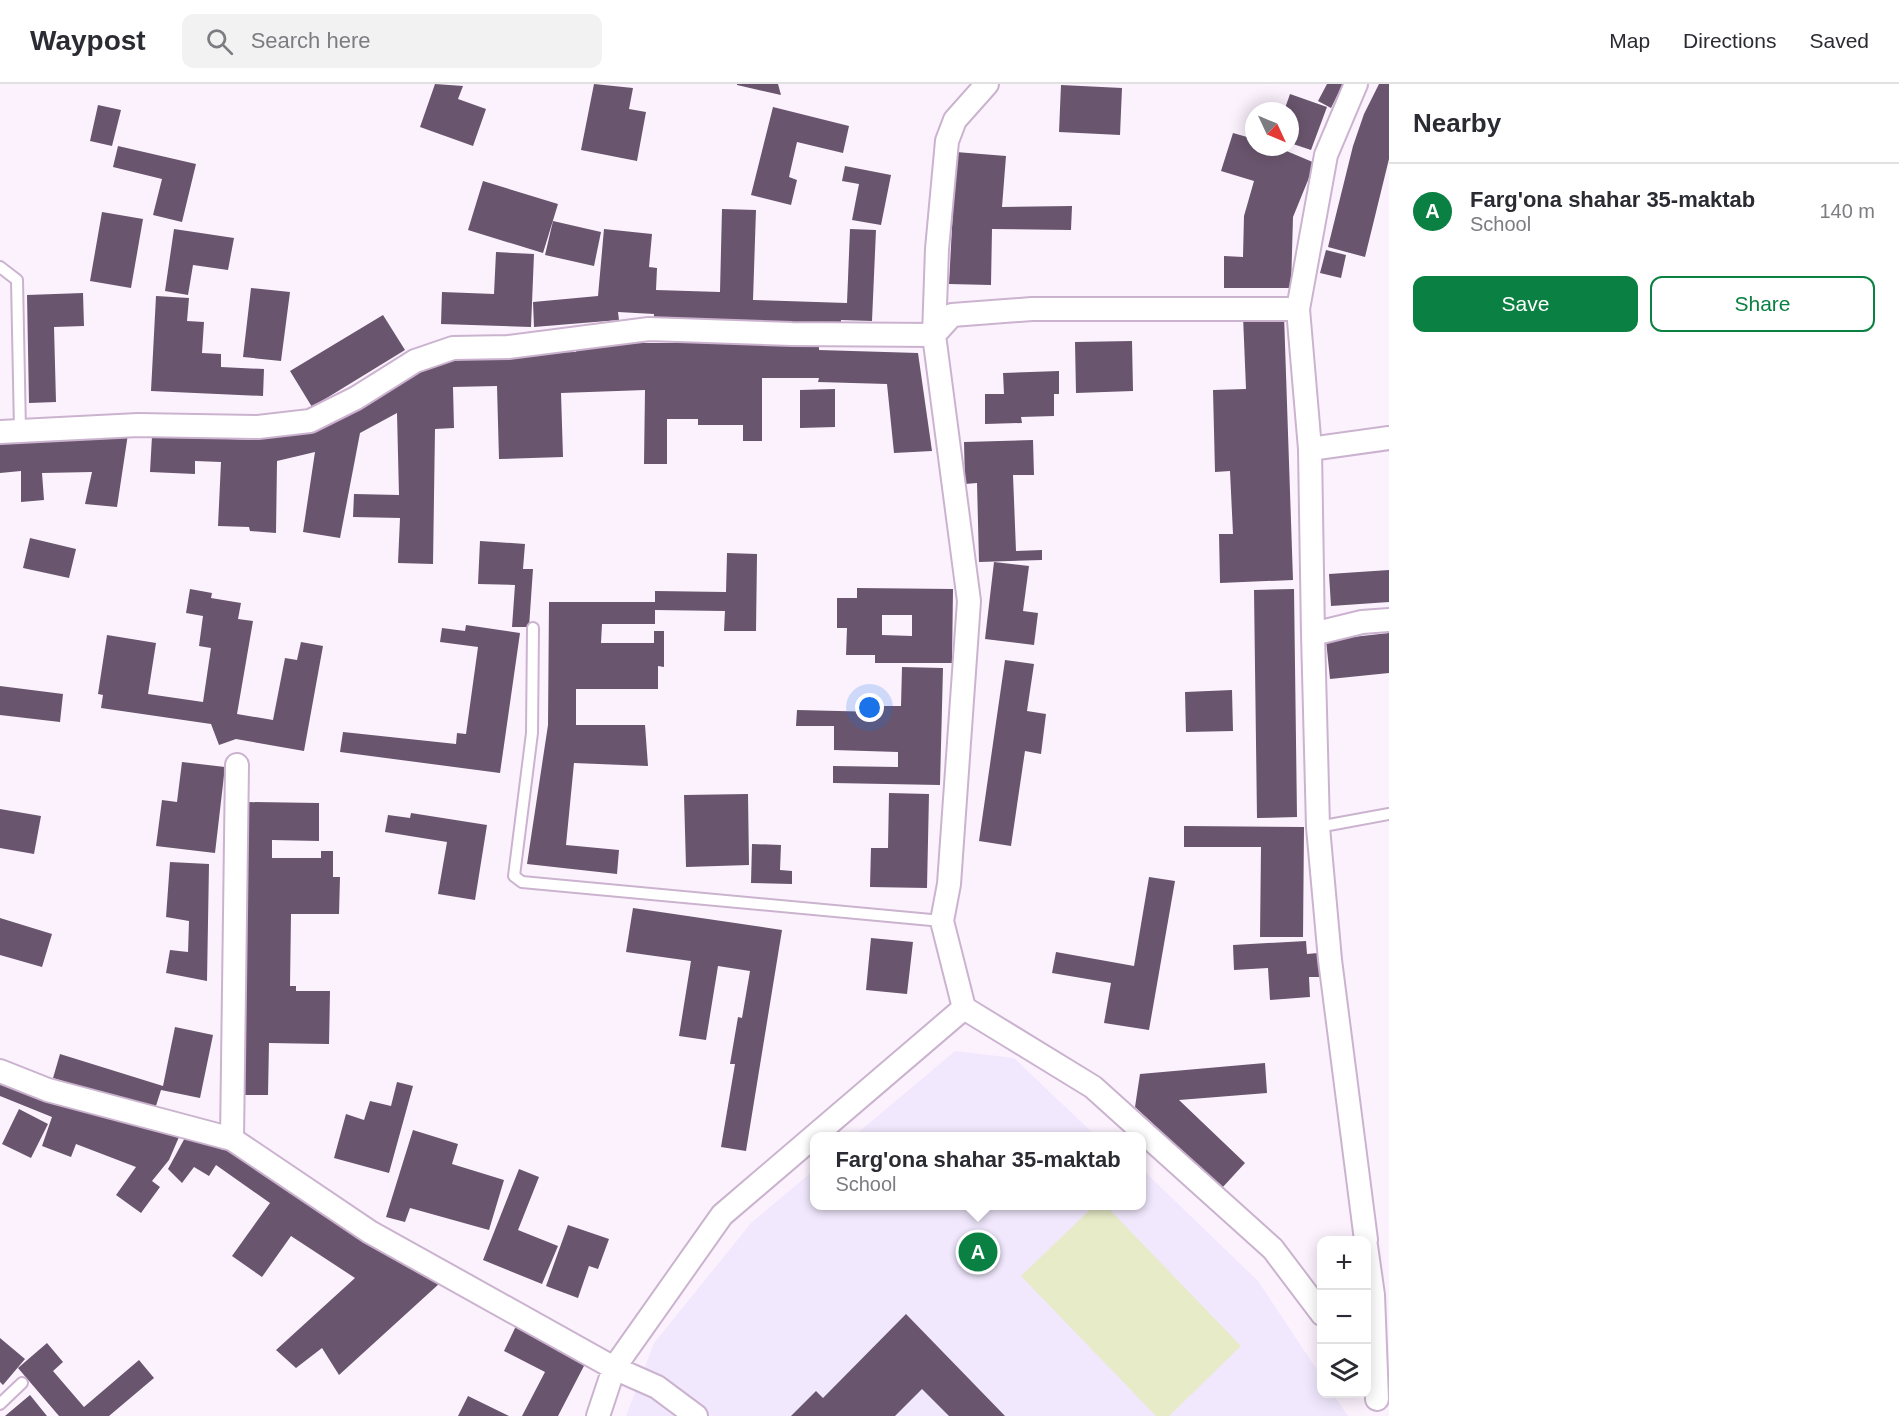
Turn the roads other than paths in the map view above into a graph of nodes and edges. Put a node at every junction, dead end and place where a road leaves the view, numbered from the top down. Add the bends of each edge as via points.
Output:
1 (987, 84) edge
2 (1356, 84) edge
3 (0, 267) edge
4 (1298, 309) junction
5 (934, 335) junction
6 (10, 432) edge
7 (1389, 438) edge
8 (1310, 449) junction
9 (1389, 620) edge
10 (532, 628) dead end
11 (1313, 634) junction
12 (237, 765) dead end
13 (1389, 814) edge
14 (1318, 827) junction
15 (942, 921) junction
16 (964, 1008) junction
17 (0, 1071) edge
18 (819, 1132) edge
19 (1143, 1132) edge
20 (1146, 1135) edge
21 (231, 1139) junction
22 (810, 1140) edge
23 (1365, 1236) edge
24 (1371, 1281) edge
25 (1317, 1307) edge
26 (614, 1368) junction
27 (22, 1383) dead end
28 (1379, 1391) edge
29 (0, 1404) edge
30 (598, 1416) edge
31 (696, 1416) edge

1 - 5 street via 955,120 947,141
2 - 4 street via 1326,155
3 - 6 lane via 17,280
4 - 5 street via 1032,309 952,315
4 - 8 street
5 - 6 street via 649,329 508,347 453,348 415,361 310,421 258,427 138,425
5 - 15 street via 969,601 949,884
7 - 8 street
8 - 11 street
9 - 11 street
10 - 15 lane via 532,733 514,876 522,882
11 - 14 street
12 - 21 street
13 - 14 lane
14 - 23 street via 1330,960
15 - 16 street
16 - 18 street
16 - 19 street via 1093,1087
17 - 21 street via 48,1090
20 - 25 street via 1273,1249
21 - 26 street via 370,1232
22 - 26 street via 722,1215
24 - 28 street
26 - 30 street
26 - 31 street via 657,1387
27 - 29 lane

